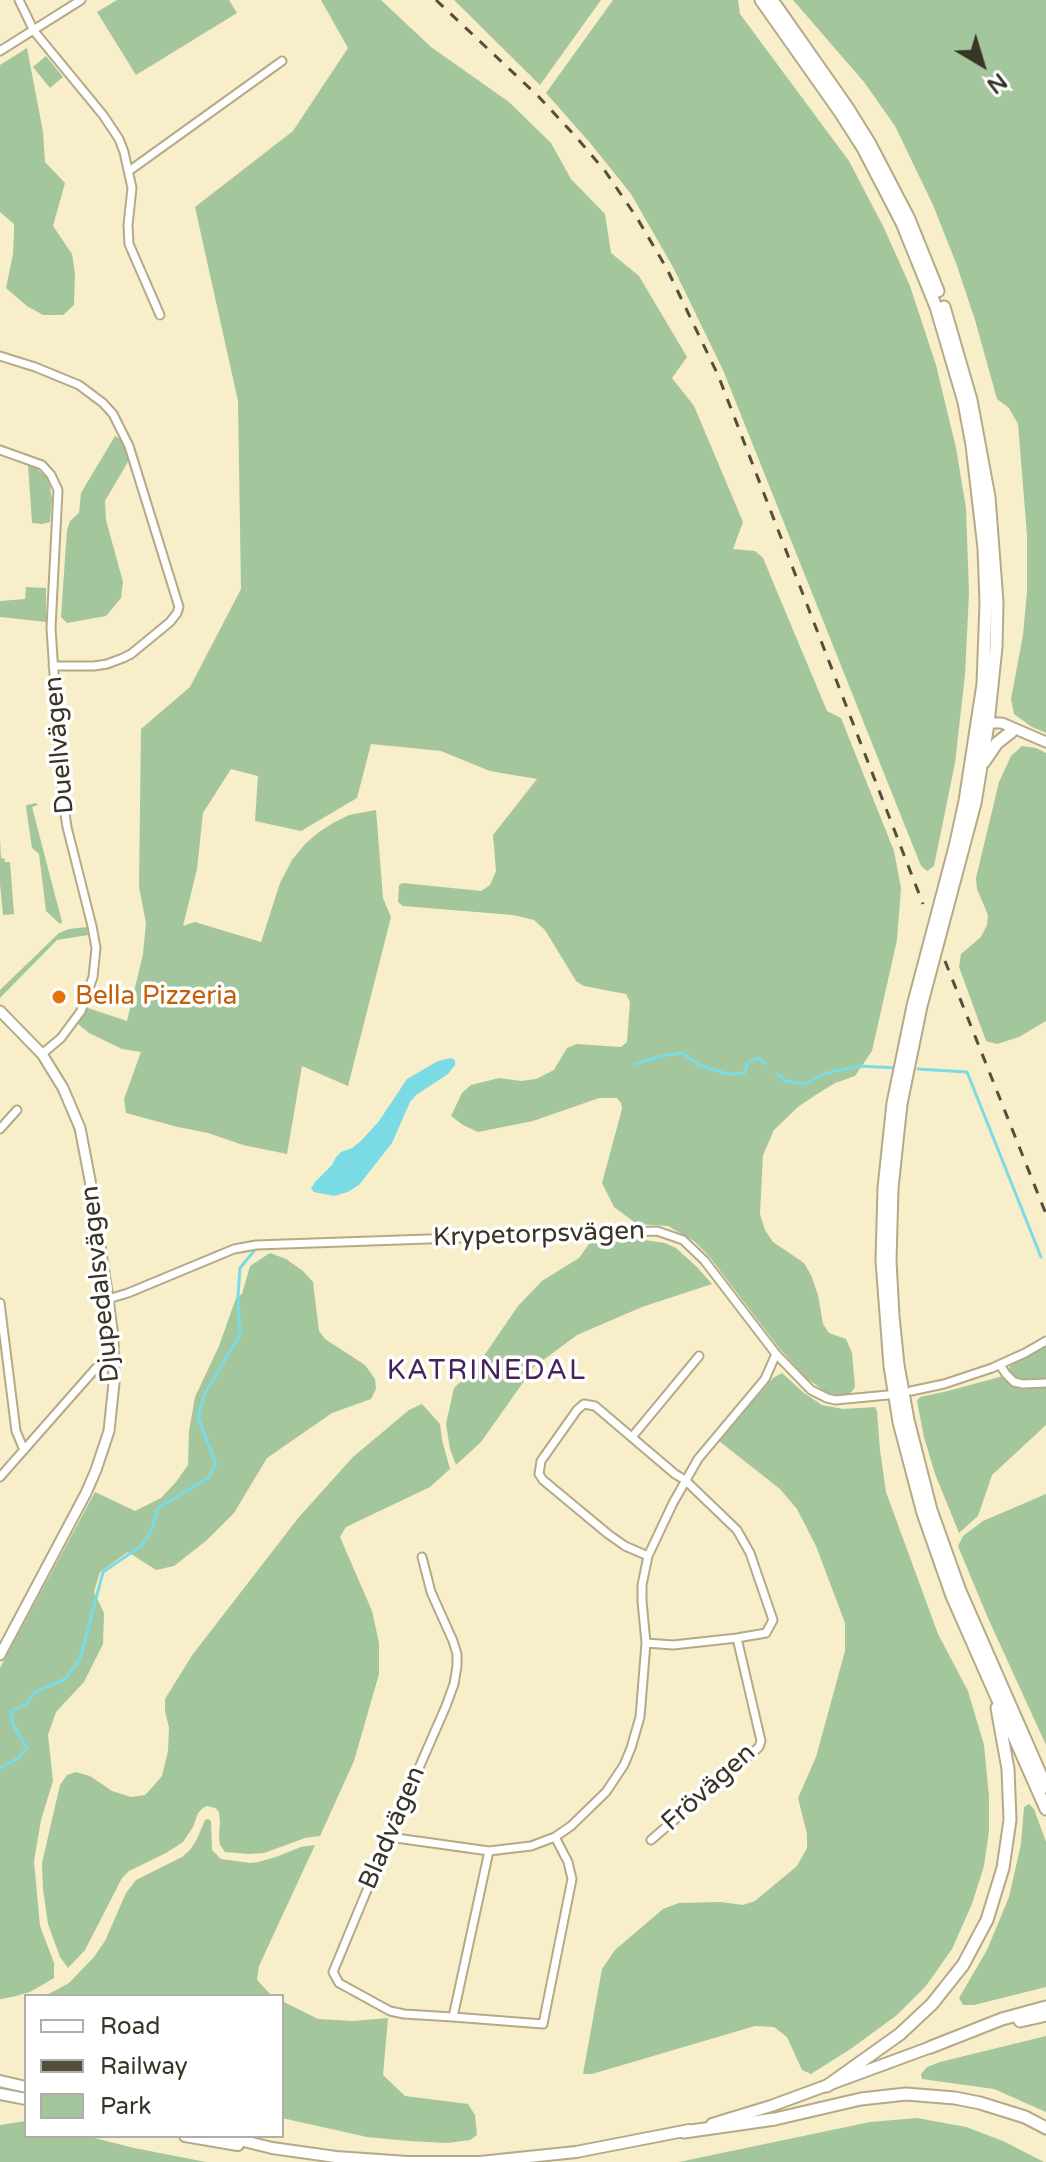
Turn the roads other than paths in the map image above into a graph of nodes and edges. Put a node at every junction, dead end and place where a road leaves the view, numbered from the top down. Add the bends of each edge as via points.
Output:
1 (19, 0) edge
2 (81, 0) edge
3 (761, 0) edge
4 (772, 0) edge
5 (34, 31) junction
6 (0, 51) edge
7 (282, 61) dead end
8 (129, 171) junction
9 (160, 315) dead end
10 (0, 356) edge
11 (0, 450) edge
12 (53, 666) junction
13 (983, 723) junction
14 (1014, 731) junction
15 (1046, 742) edge
16 (981, 766) junction
17 (0, 1011) edge
18 (42, 1054) junction
19 (17, 1110) dead end
20 (0, 1129) edge
21 (108, 1299) junction
22 (0, 1303) edge
23 (1046, 1341) edge
24 (776, 1354) junction
25 (699, 1356) dead end
26 (1000, 1365) junction
27 (96, 1368) dead end
28 (1046, 1383) edge
29 (911, 1391) dead end
30 (888, 1395) dead end
31 (632, 1437) junction
32 (24, 1450) junction
33 (0, 1477) edge
34 (685, 1480) junction
35 (648, 1556) junction
36 (422, 1557) dead end
37 (737, 1638) junction
38 (646, 1643) junction
39 (0, 1655) edge
40 (992, 1684) junction
41 (1046, 1787) edge
42 (1046, 1809) edge
43 (389, 1837) junction
44 (555, 1837) junction
45 (651, 1840) dead end
46 (489, 1851) junction
47 (1046, 2007) edge
48 (1046, 2015) edge
49 (453, 2017) junction
50 (931, 2047) junction
51 (0, 2081) edge
52 (827, 2086) junction
53 (24, 2087) edge
54 (0, 2094) edge
55 (24, 2099) edge
56 (1046, 2128) edge
57 (684, 2132) junction
58 (196, 2138) edge
59 (232, 2138) edge
60 (272, 2148) junction

1 - 5 street
2 - 5 street
3 - 13 highway via 840,112 884,186 920,264 951,355 972,445 984,548
4 - 13 highway via 847,107 890,181 927,261 959,353 980,443 994,547 996,647
5 - 6 street
5 - 8 street via 112,127
7 - 8 street
8 - 9 street via 129,244
10 - 12 street via 79,385 113,414 129,446 179,607 170,622 131,654 94,666
11 - 12 street, Duellvägen via 42,465 58,490
12 - 18 street, Duellvägen via 63,804 96,948 81,1011
13 - 14 street via 1002,723
13 - 16 highway
13 - 40 highway via 899,1068 887,1143 882,1261 899,1422 952,1596
14 - 15 street
14 - 16 highway via 997,743
16 - 41 highway via 901,1104 892,1188 893,1316 908,1420 934,1522
17 - 18 street, Djupedalsvägen
18 - 21 street, Djupedalsvägen via 80,1128
19 - 20 street
21 - 24 street, Krypetorpsvägen via 256,1245 657,1231 683,1240 704,1260
21 - 39 street, Djupedalsvägen via 114,1383 103,1452
22 - 32 street via 16,1431
23 - 26 street
24 - 30 street, Krypetorpsvägen via 827,1398
24 - 34 street via 765,1379
25 - 31 street
26 - 28 street via 1014,1382
26 - 29 street
27 - 32 street
31 - 34 street
31 - 35 street via 595,1406 584,1404 539,1470 543,1480 608,1534
32 - 33 street
34 - 35 street
34 - 37 street via 744,1540 773,1620 766,1633
35 - 38 street via 642,1585
36 - 43 street, Bladvägen via 457,1666 446,1706
37 - 38 street
37 - 45 street, Frövägen via 759,1747
38 - 44 street via 640,1717 624,1765 597,1803
40 - 42 highway
40 - 52 highway via 1008,1769 1010,1820 987,1920 963,1965 932,2004 891,2042
43 - 46 street
43 - 49 street, Bladvägen via 334,1976 390,2011
44 - 46 street
44 - 49 street via 572,1879 543,2024
46 - 49 street
47 - 50 highway
48 - 50 highway
50 - 52 main road
51 - 53 main road
52 - 57 main road
54 - 55 main road
56 - 57 highway via 980,2103 906,2094
57 - 60 main road via 576,2152 480,2162 375,2160
58 - 60 main road
59 - 60 main road

